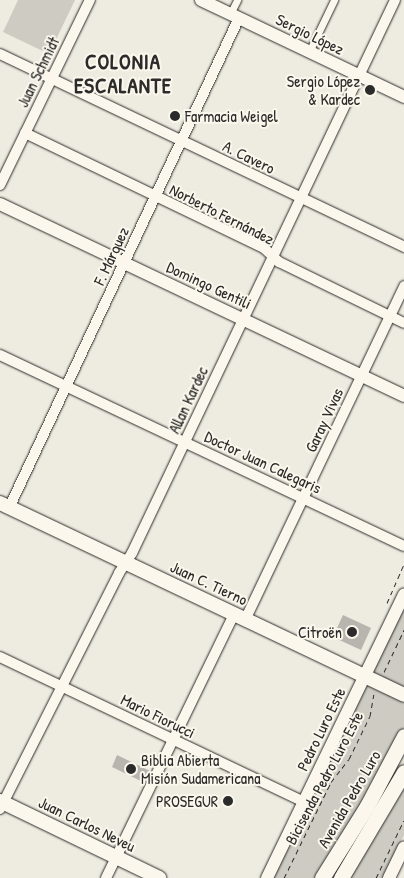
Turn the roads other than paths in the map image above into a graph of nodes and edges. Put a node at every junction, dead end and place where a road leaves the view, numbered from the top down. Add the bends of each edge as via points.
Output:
1 (90, 0) edge
2 (201, 0) edge
3 (237, 0) edge
4 (334, 0) edge
5 (395, 0) edge
6 (235, 16) junction
7 (309, 52) junction
8 (0, 54) edge
9 (359, 76) junction
10 (51, 79) junction
11 (404, 97) edge
12 (25, 133) junction
13 (181, 141) junction
14 (0, 185) edge
15 (156, 196) junction
16 (301, 198) junction
17 (0, 204) edge
18 (404, 247) edge
19 (273, 256) junction
20 (124, 263) junction
21 (404, 286) edge
22 (390, 315) junction
23 (243, 319) junction
24 (404, 323) edge
25 (0, 354) edge
26 (361, 376) junction
27 (66, 386) junction
28 (404, 396) edge
29 (184, 442) junction
30 (303, 498) junction
31 (5, 505) edge
32 (404, 546) edge
33 (125, 563) junction
34 (404, 594) edge
35 (239, 617) junction
36 (0, 657) edge
37 (364, 676) junction
38 (62, 686) junction
39 (404, 695) edge
40 (404, 736) edge
41 (173, 739) junction
42 (404, 772) edge
43 (304, 802) junction
44 (1, 805) edge
45 (403, 854) edge
46 (116, 857) junction
47 (106, 878) edge
48 (159, 878) edge
49 (267, 878) edge
50 (322, 878) edge
51 (341, 878) edge
52 (389, 878) edge

1 - 10 street, Juan Schmidt
2 - 6 street, Sergio López
3 - 6 street
4 - 7 street
5 - 9 street, Allan Kardec
6 - 7 street, Sergio López
6 - 13 street, F. Márquez
7 - 9 street, Sergio López
8 - 10 street, A. Cavero
9 - 11 street, Sergio López
9 - 16 street, Allan Kardec
10 - 12 street, Juan Schmidt
10 - 13 street, A. Cavero
12 - 14 street, Juan Schmidt
12 - 15 street, Norberto Fernández
13 - 15 street, F. Márquez
13 - 16 street, A. Cavero
15 - 19 street, Norberto Fernández via 264,248
15 - 20 street, F. Márquez
16 - 18 street, A. Cavero
16 - 19 street, Allan Kardec
17 - 20 street, Domingo Gentili
19 - 22 street, Norberto Fernández via 282,264
19 - 23 street, Allan Kardec
20 - 23 street, Domingo Gentili
20 - 27 street, F. Márquez
21 - 22 street, Garay Vivas
22 - 24 street, Norberto Fernández
22 - 26 street, Garay Vivas
23 - 26 street, Domingo Gentili
23 - 29 street, Allan Kardec
25 - 27 street, Doctor Juan Calegaris
26 - 28 street, Domingo Gentili
26 - 30 street, Garay Vivas
27 - 29 street, Doctor Juan Calegaris
27 - 31 street, F. Márquez
29 - 30 street, Doctor Juan Calegaris
29 - 33 street, Allan Kardec
30 - 32 street, Doctor Juan Calegaris
30 - 35 street, Garay Vivas
31 - 33 main road, Juan C. Tierno
33 - 35 main road, Juan C. Tierno
33 - 38 street, Allan Kardec
34 - 37 street, Pedro Luro Este
35 - 37 main road, Juan C. Tierno
35 - 41 street, Garay Vivas
36 - 38 street, Mario Fiorucci
37 - 39 main road, Juan C. Tierno
37 - 43 street, Pedro Luro Este
38 - 41 street, Mario Fiorucci
38 - 44 street, Allan Kardec
40 - 50 main road, Avenida Pedro Luro via 367,806
41 - 43 street, Mario Fiorucci
41 - 46 street, Garay Vivas
42 - 51 main road, Avenida Pedro Luro
43 - 49 street, Pedro Luro Este
44 - 46 main road, Juan Carlos Neveu
45 - 52 street
46 - 47 street, Garay Vivas
46 - 48 main road, Juan Carlos Neveu

